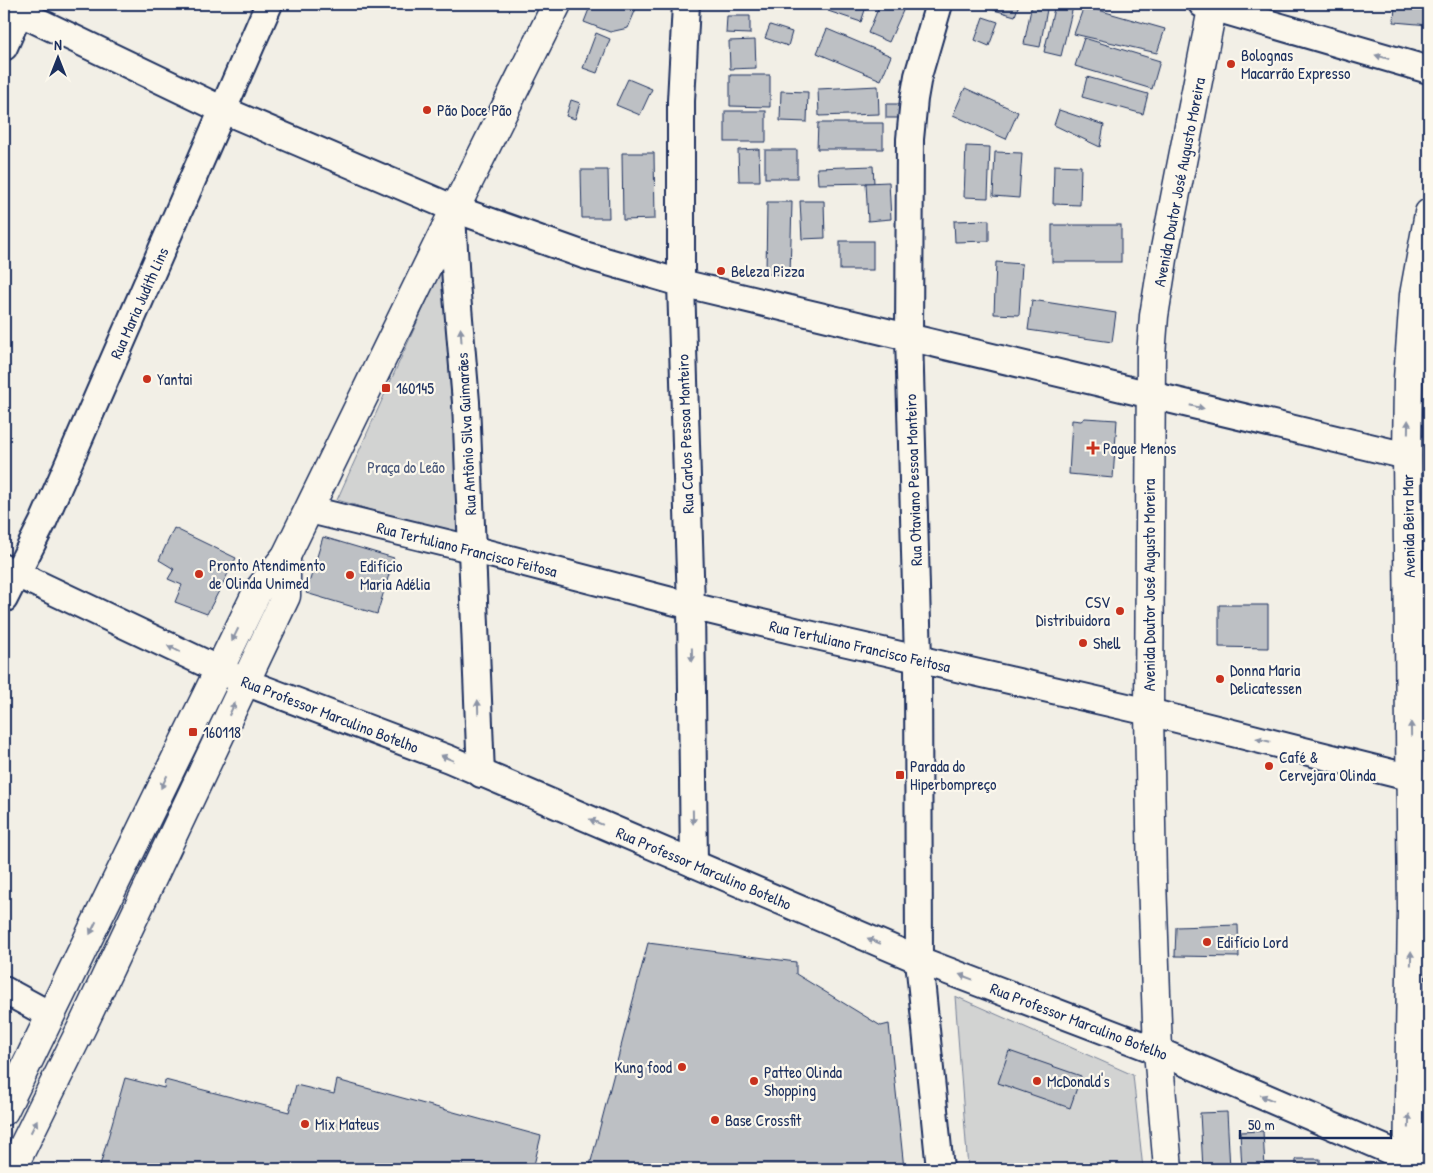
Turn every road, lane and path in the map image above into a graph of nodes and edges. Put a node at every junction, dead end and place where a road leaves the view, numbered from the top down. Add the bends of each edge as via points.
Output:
1 (269, 4) edge
2 (557, 4) edge
3 (686, 4) edge
4 (939, 4) edge
5 (1209, 5) edge
6 (15, 7) edge
7 (4, 47) edge
8 (1429, 70) edge
9 (221, 110) junction
10 (453, 212) junction
11 (1429, 213) edge
12 (681, 283) junction
13 (909, 336) junction
14 (1150, 396) junction
15 (1407, 456) junction
16 (310, 510) junction
17 (471, 548) junction
18 (286, 556) junction
19 (10, 571) edge
20 (4, 599) edge
21 (691, 606) junction
22 (918, 659) junction
23 (218, 670) junction
24 (245, 682) junction
25 (1149, 712) junction
26 (481, 774) junction
27 (1412, 778) junction
28 (694, 864) junction
29 (919, 960) junction
30 (4, 990) edge
31 (50, 1015) junction
32 (1158, 1051) junction
33 (4, 1111) edge
34 (1409, 1164) edge
35 (12, 1169) edge
36 (940, 1169) edge
37 (1168, 1169) edge

1 - 9 street, Rua Maria Judith Lins
2 - 10 main road
3 - 12 street, Rua Carlos Pessoa Monteiro via 681,101
4 - 13 street, Rua Otaviano Pessoa Monteiro via 918,76 910,139
8 -> 5 street
5 - 14 main road, Avenida Doutor José Augusto Moreira via 1154,316
6 - 7 street
6 - 9 street
9 - 10 street
9 - 19 street, Rua Maria Judith Lins via 43,522
10 - 12 street
10 - 16 main road
17 -> 10 street, Rua Antônio Silva Guimarães via 466,402
15 -> 11 main road, Avenida Beira Mar via 1410,335
12 - 13 street
12 - 21 street, Rua Carlos Pessoa Monteiro
13 - 14 street
13 - 22 street, Rua Otaviano Pessoa Monteiro
14 -> 15 street
14 - 25 main road, Avenida Doutor José Augusto Moreira
27 -> 15 main road, Avenida Beira Mar
16 - 17 street, Rua Tertuliano Francisco Feitosa
16 - 18 main road
17 - 21 street, Rua Tertuliano Francisco Feitosa
26 -> 17 street, Rua Antônio Silva Guimarães
18 -> 23 main road via 257,592
18 - 24 main road via 286,596
19 - 20 street, Rua Maria Judith Lins
23 -> 19 street, Rua Professor Marculino Botelho
21 - 22 street, Rua Tertuliano Francisco Feitosa
21 -> 28 street, Rua Carlos Pessoa Monteiro
22 - 25 street, Rua Tertuliano Francisco Feitosa
22 - 29 street, Rua Otaviano Pessoa Monteiro
23 - 24 street, Rua Professor Marculino Botelho
23 -> 31 main road
26 -> 24 street, Rua Professor Marculino Botelho
35 -> 24 main road
27 -> 25 street, Rua Tertuliano Francisco Feitosa
25 - 32 main road, Avenida Doutor José Augusto Moreira
28 -> 26 street, Rua Professor Marculino Botelho
34 -> 27 main road, Avenida Beira Mar
29 -> 28 street, Rua Professor Marculino Botelho
32 -> 29 street, Rua Professor Marculino Botelho
29 - 36 street, Rua Otaviano Pessoa Monteiro
30 - 31 street
31 - 33 main road
34 -> 32 street, Rua Professor Marculino Botelho
32 - 37 main road, Avenida Doutor José Augusto Moreira

